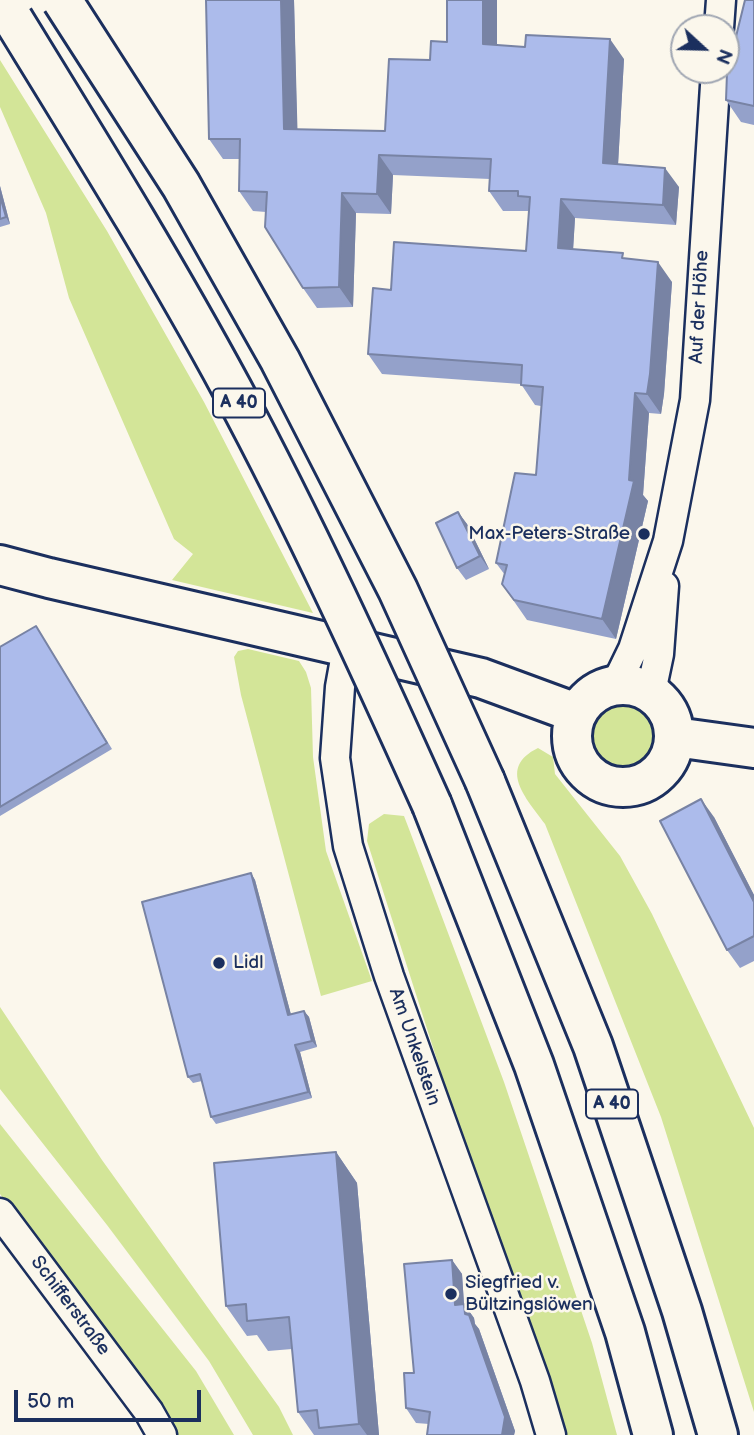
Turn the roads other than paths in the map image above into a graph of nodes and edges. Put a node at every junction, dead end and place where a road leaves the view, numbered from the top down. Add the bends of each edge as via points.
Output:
1 (62, 0) edge
2 (7, 10) edge
3 (715, 84) edge
4 (0, 565) edge
5 (346, 648) junction
6 (633, 688) junction
7 (576, 713) junction
8 (675, 737) junction
9 (754, 748) edge
10 (0, 1213) edge
11 (162, 1435) edge
12 (551, 1435) edge
13 (653, 1435) edge
14 (718, 1435) edge

1 - 14 main road, A 40, bridge via 181,185 280,360 398,590 485,780 593,1046 682,1311
2 - 13 main road, A 40, bridge via 232,389 345,611 432,805 534,1065 625,1332
3 - 6 street, Auf der Höhe via 695,400 668,541 633,649
4 - 5 main road
5 - 7 main road via 481,678
5 - 12 street, Am Unkelstein via 335,758 348,846
6 - 7 main road via 593,694
6 - 8 main road via 664,704
7 - 8 main road via 573,747 591,776 607,785 631,786 656,776 666,764
8 - 9 main road
10 - 11 street, Schifferstraße

